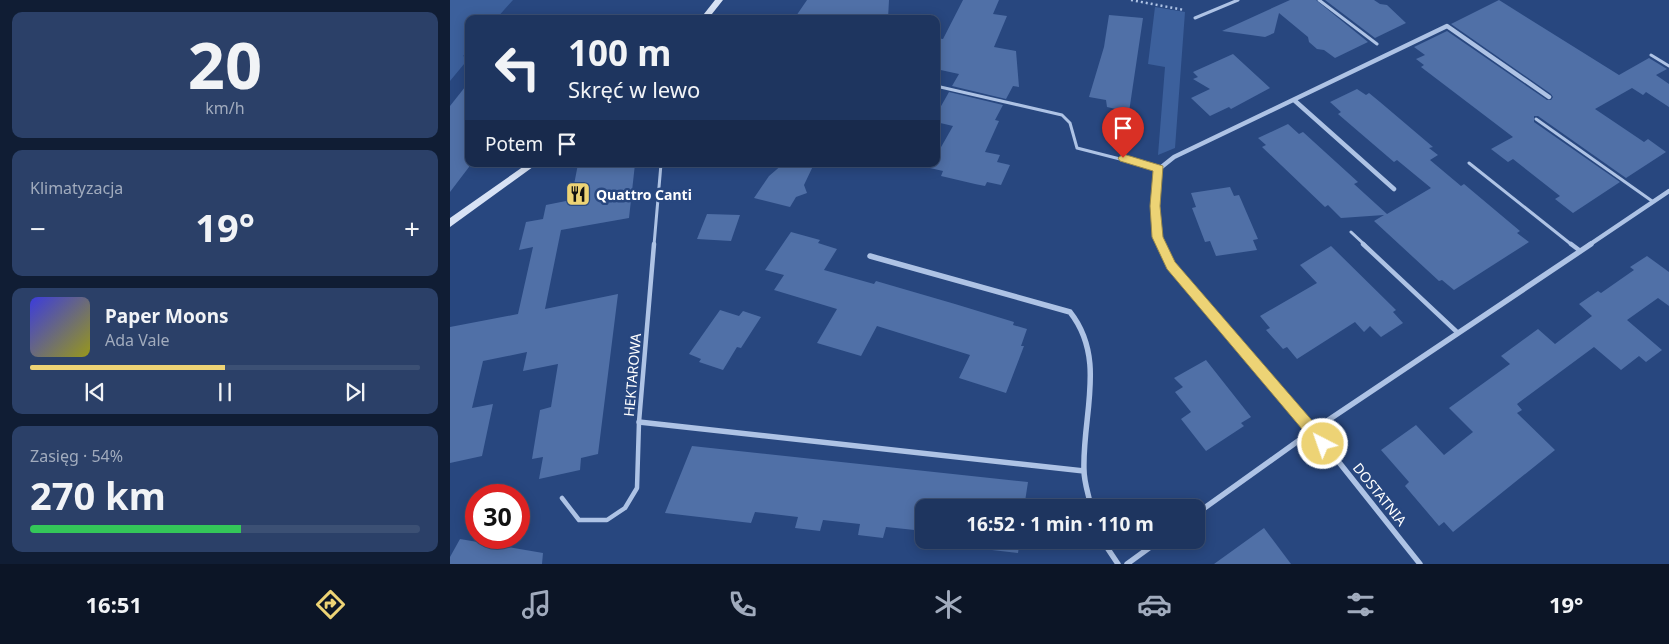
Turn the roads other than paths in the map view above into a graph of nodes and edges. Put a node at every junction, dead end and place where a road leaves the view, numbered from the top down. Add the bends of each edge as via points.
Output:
1 (719, 0) edge
2 (1238, 0) edge
3 (1319, 0) edge
4 (707, 15) edge
5 (1195, 18) dead end
6 (1377, 44) dead end
7 (1651, 56) dead end
8 (1669, 66) edge
9 (940, 87) edge
10 (1549, 97) dead end
11 (1294, 100) junction
12 (1536, 119) dead end
13 (1469, 163) dead end
14 (529, 167) edge
15 (661, 167) edge
16 (1159, 169) junction
17 (1394, 189) dead end
18 (1669, 191) edge
19 (1652, 202) junction
20 (450, 223) edge
21 (1351, 232) dead end
22 (1579, 250) junction
23 (870, 256) dead end
24 (1458, 333) junction
25 (639, 422) junction
26 (1312, 431) junction
27 (1084, 471) junction
28 (562, 498) dead end
29 (1089, 499) edge
30 (1205, 508) edge
31 (1108, 549) edge
32 (1148, 549) edge
33 (1118, 564) edge
34 (1127, 564) edge
35 (1420, 564) edge

1 - 4 street
2 - 5 lane
3 - 6 lane
7 - 8 lane
9 - 16 lane via 1062,114 1070,123 1077,148
10 - 11 street via 1447,26
11 - 16 street via 1174,157
11 - 17 street
12 - 19 lane
13 - 22 lane
14 - 20 street
15 - 25 lane, HEKTAROWA
16 - 26 street, DOSTATNIA via 1155,206 1158,237 1171,266
18 - 19 street
19 - 22 street
21 - 24 lane
22 - 24 street
23 - 27 street via 1070,312 1080,320 1091,367
24 - 26 street
25 - 27 street
25 - 28 lane, HEKTAROWA via 636,488 625,508 607,520 579,520
26 - 30 street
26 - 35 street, DOSTATNIA
27 - 29 street
31 - 33 street
32 - 34 street

